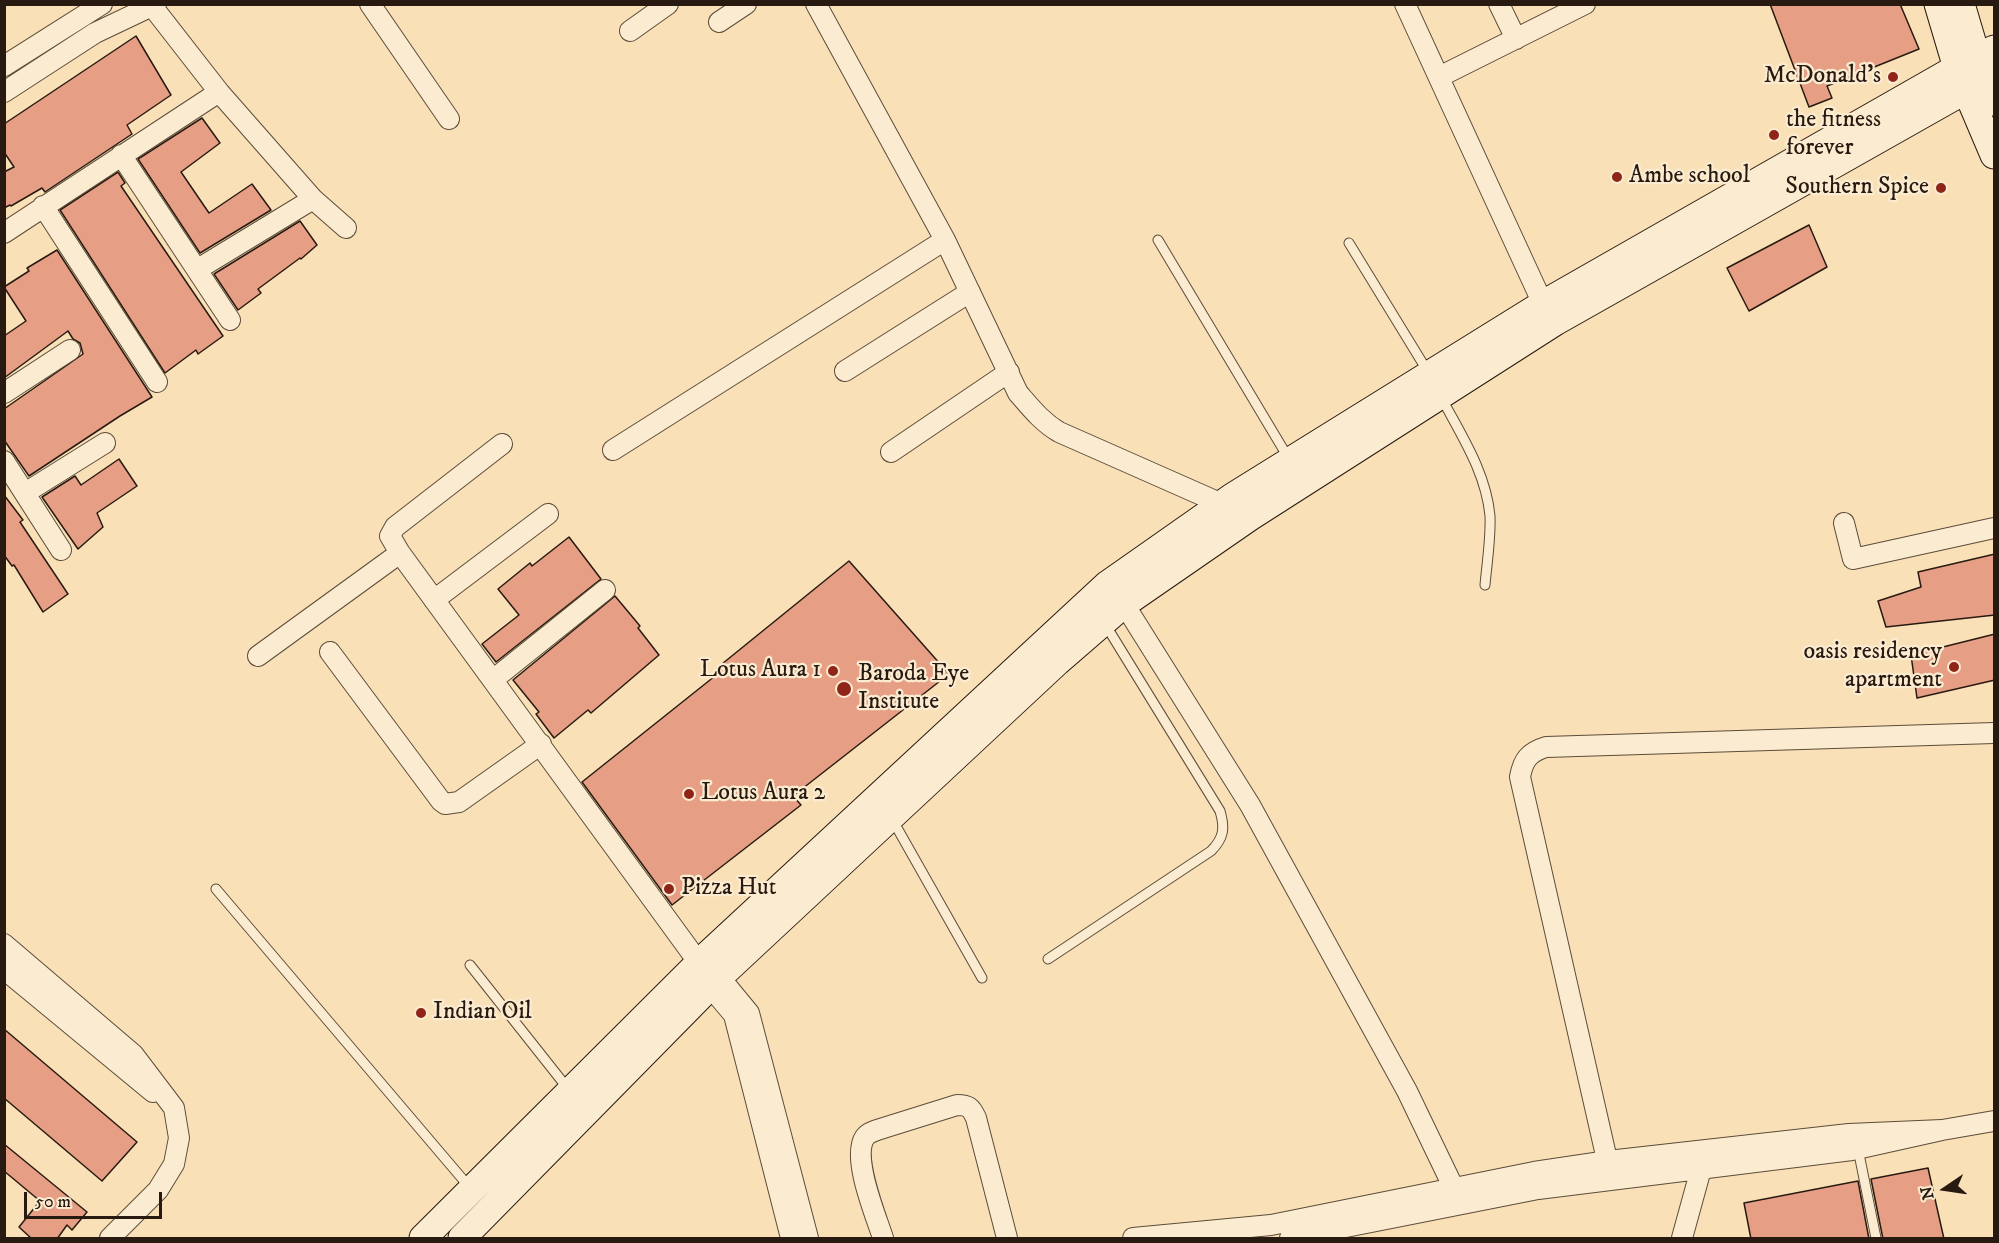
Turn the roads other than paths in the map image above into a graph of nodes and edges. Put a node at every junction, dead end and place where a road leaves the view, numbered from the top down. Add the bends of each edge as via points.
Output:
1 (102, 4) edge
2 (370, 4) edge
3 (668, 4) edge
4 (746, 4) edge
5 (816, 4) edge
6 (1405, 4) edge
7 (1499, 4) edge
8 (1585, 4) edge
9 (1938, 4) edge
10 (1962, 4) edge
11 (154, 5) edge
12 (719, 22) dead end
13 (630, 31) dead end
14 (1516, 39) junction
15 (4, 66) edge
16 (1981, 74) edge
17 (1439, 77) junction
18 (4, 92) edge
19 (219, 92) junction
20 (449, 119) dead end
21 (121, 154) junction
22 (1995, 155) edge
23 (313, 199) junction
24 (43, 206) junction
25 (346, 228) dead end
26 (4, 233) edge
27 (945, 240) junction
28 (1158, 240) dead end
29 (1349, 243) dead end
30 (198, 269) junction
31 (970, 292) junction
32 (1549, 313) junction
33 (230, 320) dead end
34 (70, 350) dead end
35 (845, 371) dead end
36 (1009, 372) junction
37 (157, 382) dead end
38 (1435, 385) junction
39 (4, 393) edge
40 (105, 443) dead end
41 (502, 444) dead end
42 (613, 450) dead end
43 (891, 452) dead end
44 (4, 461) edge
45 (1290, 461) junction
46 (25, 493) junction
47 (1222, 504) junction
48 (548, 514) dead end
49 (1844, 523) dead end
50 (1995, 528) edge
51 (61, 550) dead end
52 (400, 553) junction
53 (1485, 585) dead end
54 (605, 590) dead end
55 (434, 600) junction
56 (1124, 604) junction
57 (1103, 622) junction
58 (330, 652) dead end
59 (258, 656) dead end
60 (494, 679) junction
61 (1995, 733) edge
62 (541, 744) junction
63 (891, 817) junction
64 (216, 889) dead end
65 (4, 944) edge
66 (1048, 958) dead end
67 (470, 965) dead end
68 (4, 969) edge
69 (705, 970) junction
70 (982, 978) dead end
71 (570, 1091) junction
72 (174, 1108) junction
73 (1995, 1121) edge
74 (1942, 1130) junction
75 (1858, 1149) junction
76 (1608, 1161) junction
77 (1701, 1169) junction
78 (1611, 1182) junction
79 (471, 1190) junction
80 (1458, 1196) junction
81 (110, 1239) edge
82 (423, 1239) edge
83 (462, 1239) edge
84 (791, 1239) edge
85 (808, 1239) edge
86 (883, 1239) edge
87 (1007, 1239) edge
88 (1133, 1239) edge
89 (1290, 1239) edge
90 (1682, 1239) edge
91 (1876, 1239) edge

1 - 15 street
2 - 20 street
3 - 13 street
4 - 12 street
5 - 27 street
6 - 17 street
7 - 14 street
8 - 14 street
9 - 16 main road
10 - 16 main road
11 - 18 street via 95,33
11 - 19 street
14 - 17 street
16 - 22 main road
16 - 32 main road
17 - 32 street
19 - 21 street
19 - 23 street
21 - 24 street
21 - 30 street
23 - 25 street
23 - 30 street
24 - 26 street
24 - 37 street
27 - 31 street
27 - 42 street
28 - 45 lane
29 - 38 lane
30 - 33 street
31 - 35 street
31 - 36 street
32 - 38 main road
34 - 39 street
36 - 43 street
36 - 47 street via 1031,409 1059,432
38 - 45 main road
38 - 53 lane via 1484,484 1490,518
38 - 56 main road
40 - 46 street
41 - 52 street via 395,527 390,536
44 - 46 street
45 - 47 main road
46 - 51 street
47 - 69 main road via 1108,584
48 - 55 street
49 - 50 street via 1853,559
52 - 55 street
52 - 59 street
54 - 60 street
55 - 60 street
56 - 57 main road
56 - 80 street via 1250,805 1407,1091
57 - 63 main road
57 - 66 lane via 1220,811 1224,833 1211,851
58 - 62 street via 445,804 459,802
60 - 62 street
61 - 76 street via 1546,747 1528,755 1520,777
62 - 69 street
63 - 69 main road
63 - 70 lane
64 - 79 lane
65 - 72 street via 133,1054
67 - 71 lane
68 - 72 street
69 - 71 main road
69 - 83 main road
69 - 84 street via 734,1016
69 - 85 street via 750,1013
71 - 79 main road
72 - 81 street via 179,1138 174,1164 158,1190
73 - 74 street
74 - 75 street
74 - 76 street via 1849,1134
75 - 77 street
75 - 91 lane
76 - 78 street
76 - 80 street via 1534,1172
77 - 78 street
77 - 90 street
78 - 80 street
79 - 82 main road
80 - 88 street via 1271,1225
80 - 89 street
86 - 87 street via 860,1162 863,1139 877,1130 966,1105 976,1118

